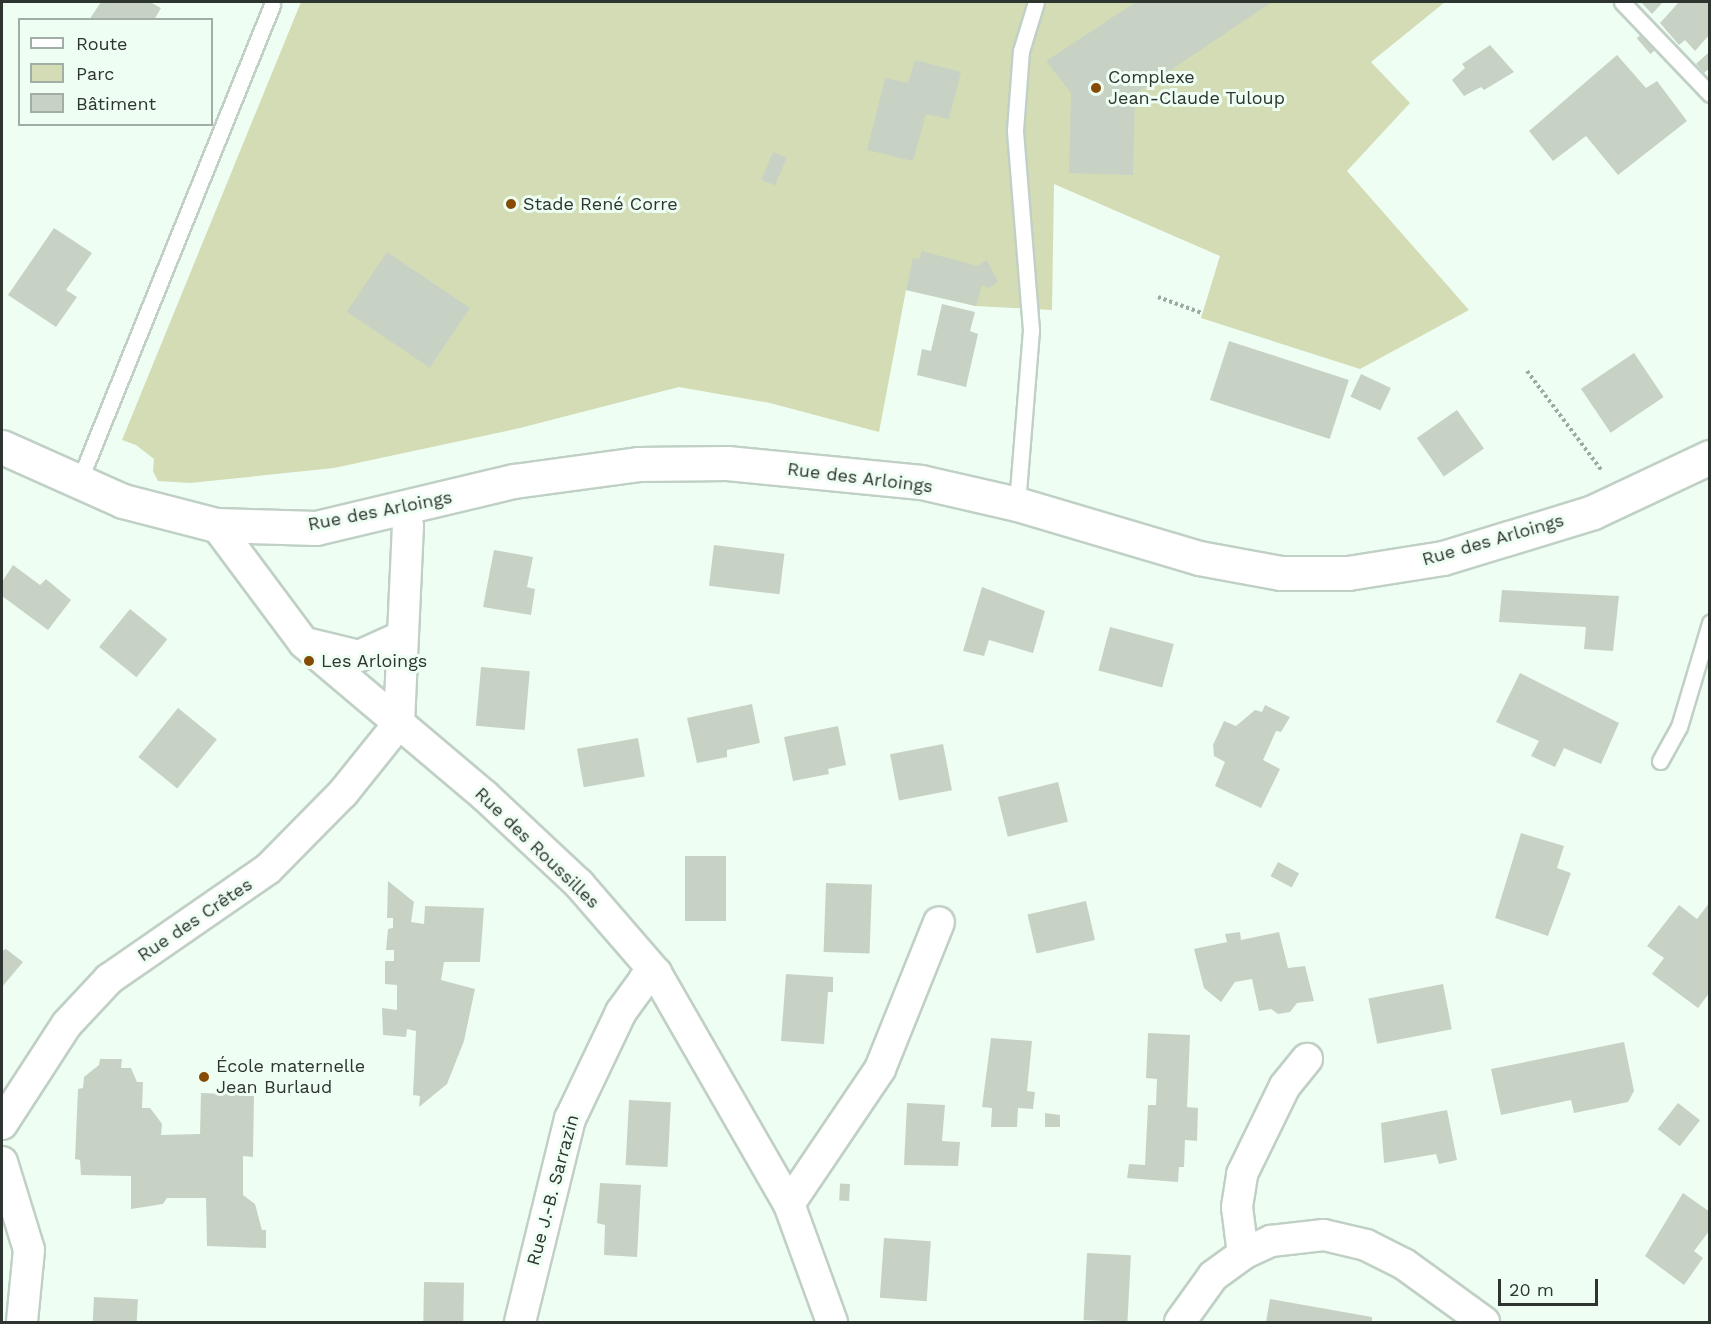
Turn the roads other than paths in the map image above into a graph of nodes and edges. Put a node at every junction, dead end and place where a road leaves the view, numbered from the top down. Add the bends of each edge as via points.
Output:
1 (1036, 2) edge
2 (1622, 2) edge
3 (272, 5) dead end
4 (1710, 94) edge
5 (2, 447) edge
6 (1708, 461) edge
7 (78, 484) junction
8 (1017, 504) junction
9 (403, 510) junction
10 (216, 525) junction
11 (1710, 623) edge
12 (403, 636) junction
13 (304, 643) junction
14 (399, 723) junction
15 (1660, 761) dead end
16 (939, 922) dead end
17 (656, 973) junction
18 (1307, 1059) dead end
19 (2, 1124) edge
20 (2, 1162) edge
21 (789, 1204) junction
22 (1243, 1254) junction
23 (22, 1323) edge
24 (520, 1323) edge
25 (832, 1323) edge
26 (1180, 1323) edge
27 (1484, 1323) edge

1 - 8 lane via 1021,51 1015,130 1031,330
2 - 4 lane
3 - 7 lane
5 - 7 street, Rue des Arloings
6 - 8 street, Rue des Arloings via 1593,512 1443,558 1337,573 1281,573 1199,558
7 - 10 street, Rue des Arloings via 123,501
8 - 9 street, Rue des Arloings via 921,482 727,463 638,464 514,481
9 - 10 street, Rue des Arloings via 316,528
9 - 12 street via 408,526
10 - 13 street, Rue des Roussilles
11 - 15 lane via 1679,727
12 - 13 street via 359,656
12 - 14 street
13 - 14 street, Rue des Roussilles
14 - 17 street, Rue des Roussilles via 579,884
14 - 19 street, Rue des Crêtes via 343,792 268,869 109,979 67,1024
16 - 21 street via 880,1069
17 - 21 street, Rue des Roussilles
17 - 24 street, Rue J.-B. Sarrazin via 644,980 621,1012 570,1119
18 - 22 street via 1285,1086 1242,1174 1237,1207
20 - 23 street via 29,1250
21 - 25 street, Rue des Roussilles
22 - 26 street via 1213,1276
22 - 27 street via 1271,1241 1324,1235 1366,1245 1404,1264

